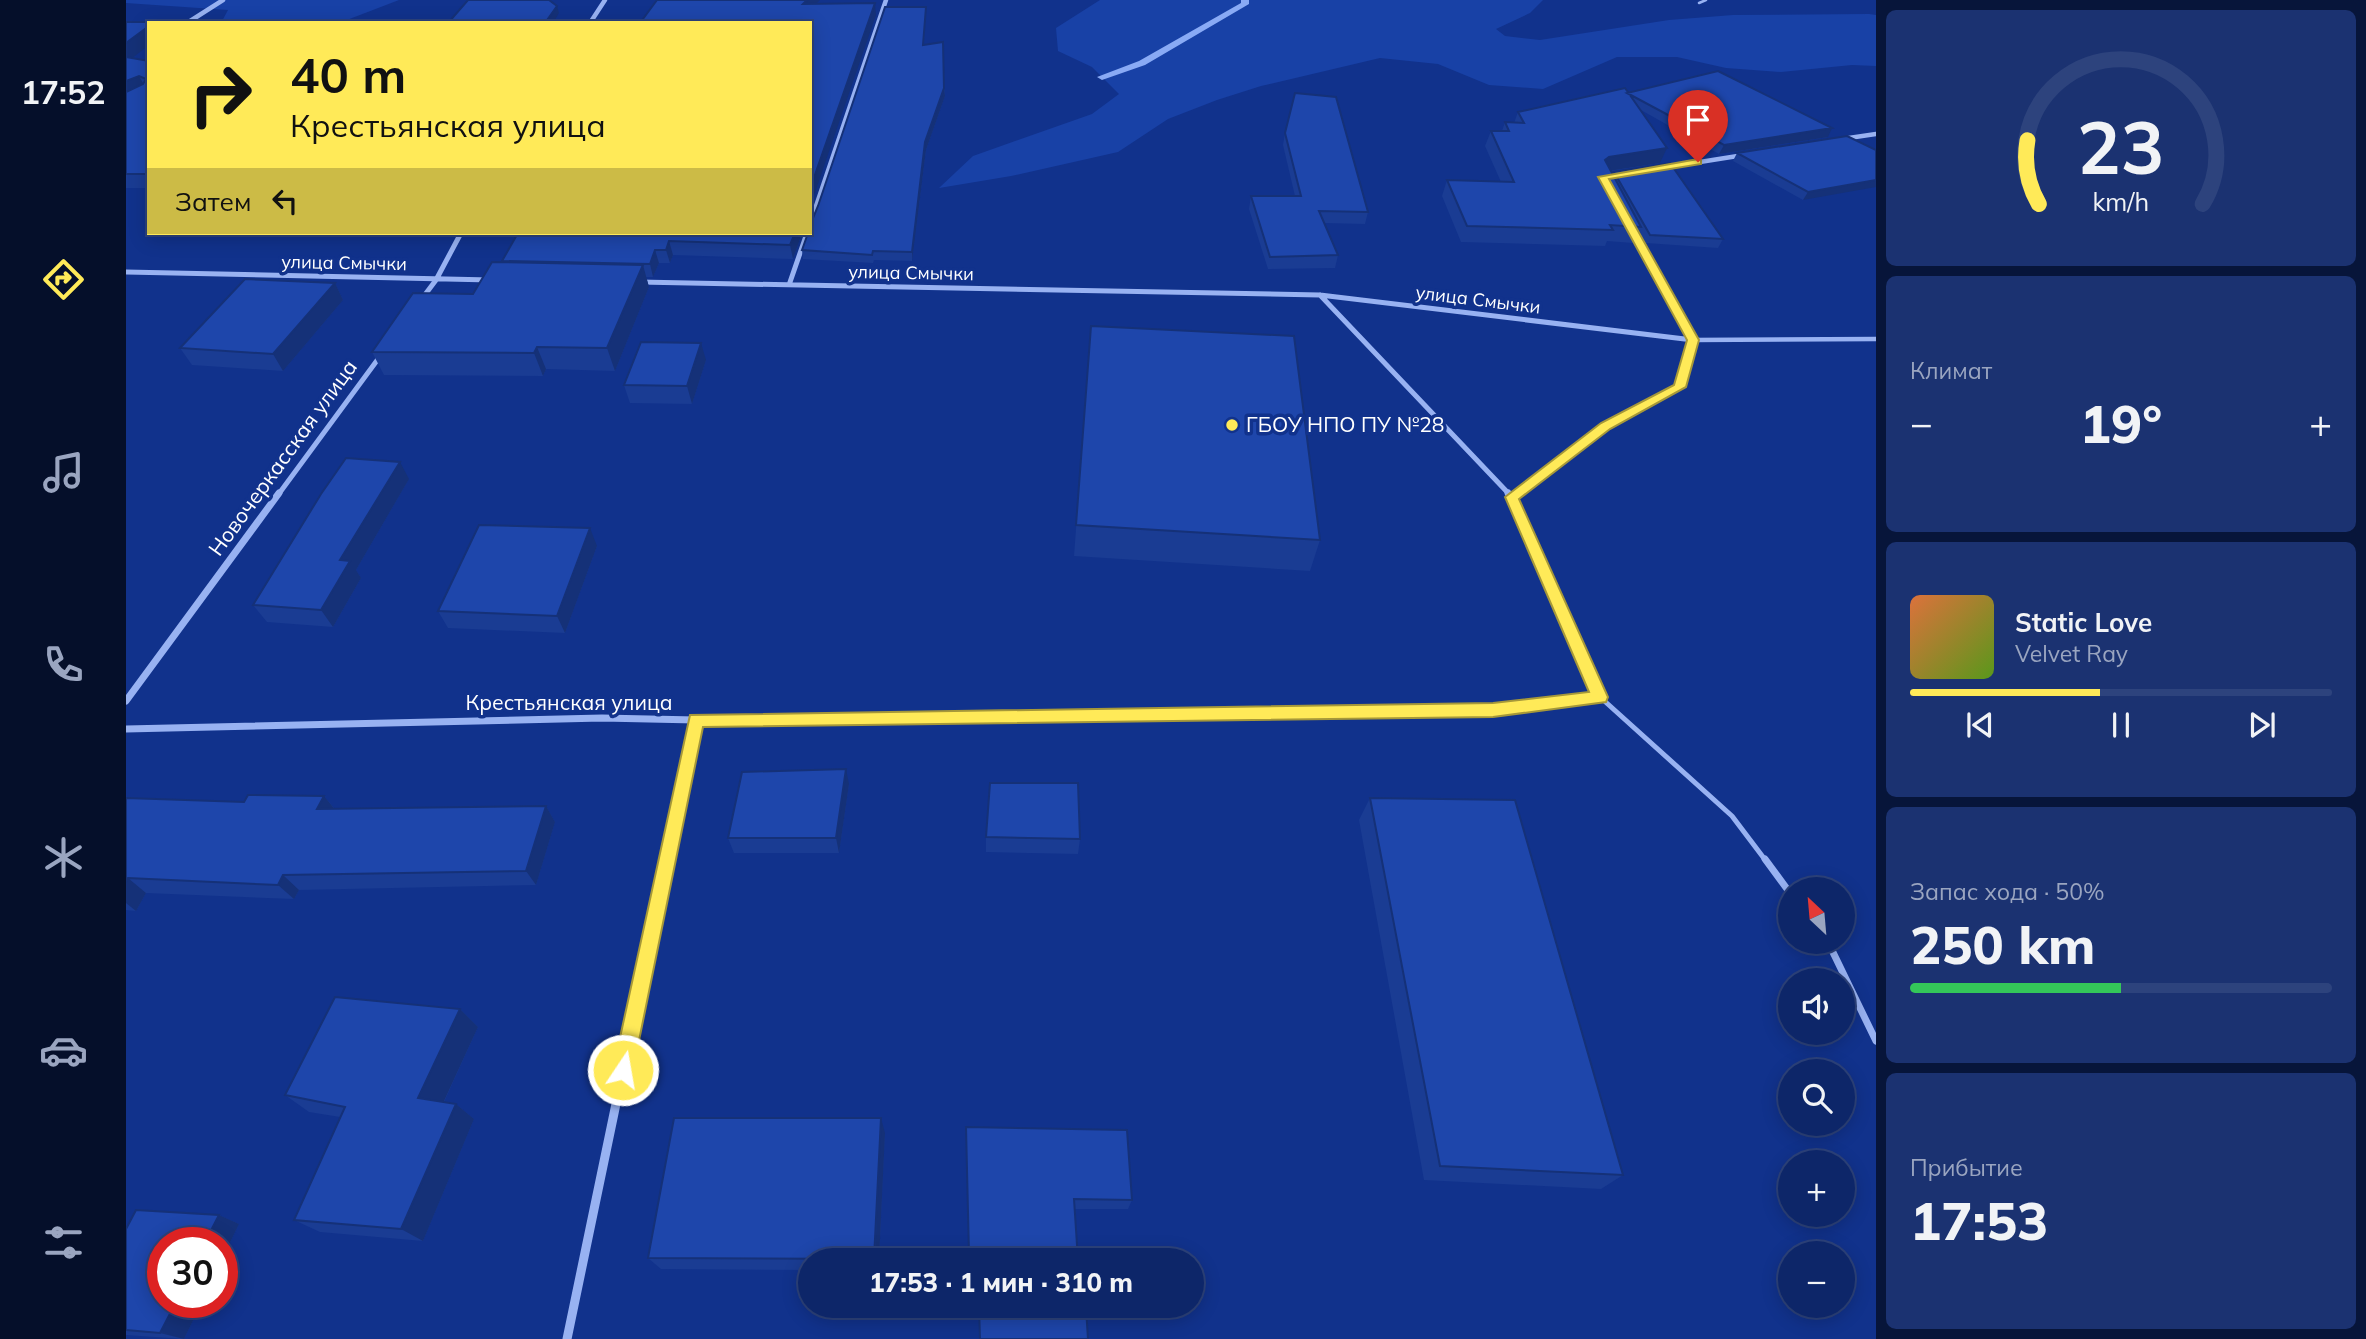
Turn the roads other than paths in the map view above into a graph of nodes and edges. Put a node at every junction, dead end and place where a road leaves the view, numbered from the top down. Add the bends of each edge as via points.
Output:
1 (223, 0) edge
2 (605, 0) edge
3 (886, 0) edge
4 (1706, 0) edge
5 (1699, 3) dead end
6 (190, 21) edge
7 (591, 21) edge
8 (1876, 134) edge
9 (1837, 140) edge
10 (1748, 154) edge
11 (1657, 169) edge
12 (812, 218) edge
13 (1628, 224) edge
14 (460, 235) edge
15 (806, 235) edge
16 (126, 272) edge
17 (436, 280) junction
18 (506, 280) edge
19 (631, 282) edge
20 (789, 285) junction
21 (1320, 295) junction
22 (420, 302) edge
23 (1876, 339) edge
24 (1693, 340) junction
25 (387, 346) edge
26 (1512, 497) junction
27 (1600, 697) junction
28 (126, 701) edge
29 (696, 720) junction
30 (126, 729) edge
31 (1778, 877) edge
32 (1834, 954) edge
33 (1876, 1041) edge
34 (567, 1339) edge

1 - 6 street
2 - 7 street
3 - 12 street
4 - 5 lane
8 - 9 street
10 - 11 street
13 - 24 street
14 - 17 street
15 - 20 street
16 - 17 street, улица Смычки
17 - 18 street, улица Смычки
17 - 22 street
19 - 20 street, улица Смычки
20 - 21 street, улица Смычки
21 - 24 street, улица Смычки
21 - 26 street
23 - 24 lane
24 - 26 street via 1680,387 1606,426
25 - 28 street, Новочеркасская улица
26 - 27 street
27 - 29 street, Крестьянская улица via 1493,710
27 - 31 lane via 1731,816
29 - 30 street, Крестьянская улица
29 - 34 street
32 - 33 lane

